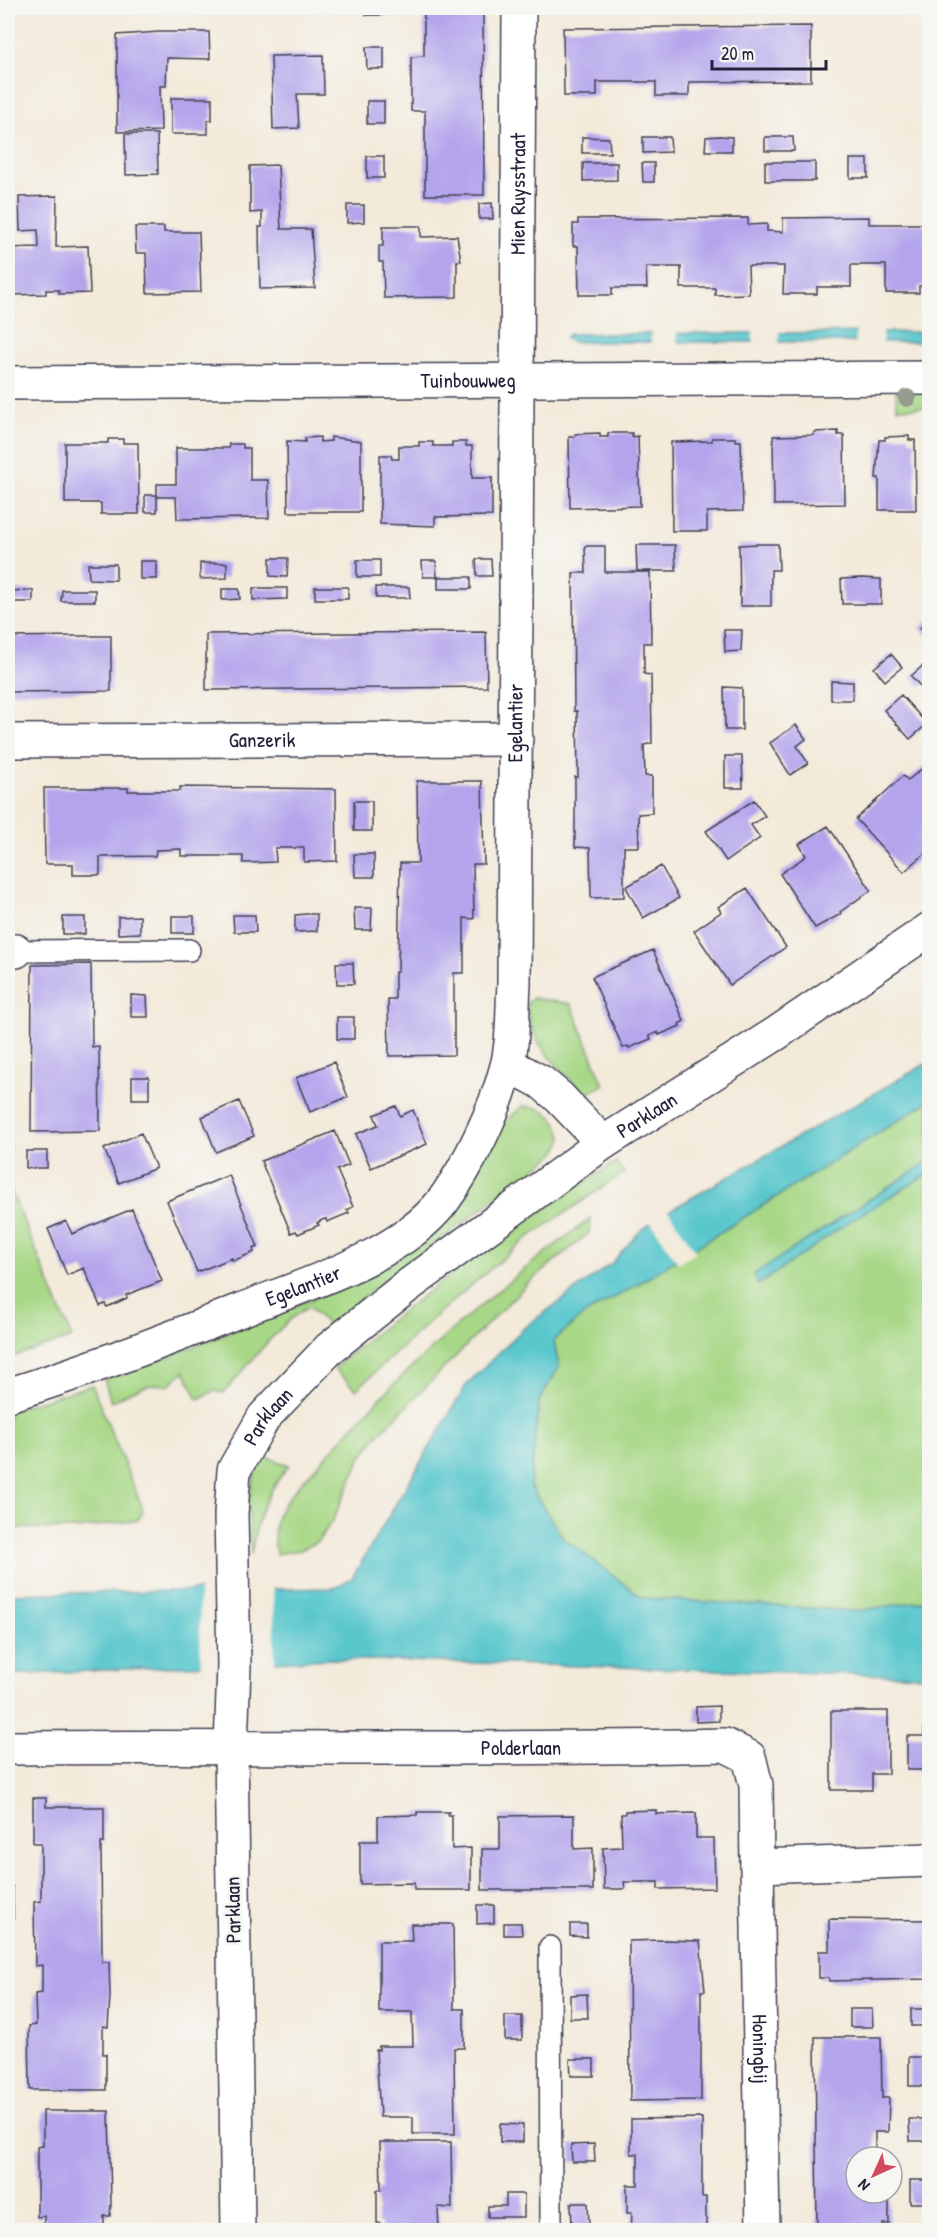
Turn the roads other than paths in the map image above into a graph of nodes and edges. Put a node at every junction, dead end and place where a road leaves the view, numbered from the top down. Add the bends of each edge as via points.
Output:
1 (519, 8) edge
2 (930, 378) edge
3 (519, 382) junction
4 (8, 383) edge
5 (516, 739) junction
6 (8, 741) edge
7 (930, 929) edge
8 (189, 950) dead end
9 (12, 951) edge
10 (508, 1064) junction
11 (603, 1143) junction
12 (8, 1395) edge
13 (231, 1747) junction
14 (8, 1748) edge
15 (930, 1860) edge
16 (757, 1866) junction
17 (550, 1947) dead end
18 (238, 2230) edge
19 (551, 2230) edge
20 (763, 2230) edge

1 - 3 street, Mien Ruysstraat
2 - 3 street, Tuinbouwweg
3 - 4 street, Tuinbouwweg via 241,379
3 - 5 street, Egelantier
5 - 6 street, Ganzerik
5 - 10 street, Egelantier via 514,985
7 - 11 street, Parklaan via 777,1033
8 - 9 lane
10 - 11 street via 541,1082
10 - 12 street, Egelantier via 469,1158 442,1201 415,1230 369,1256 267,1300 92,1370
11 - 13 street, Parklaan via 330,1348 264,1417 234,1470
13 - 14 street, Polderlaan
13 - 16 street, Polderlaan via 524,1750 725,1745 750,1757 756,1785
13 - 18 street, Parklaan
15 - 16 street
16 - 20 street, Honingbij
17 - 19 lane

